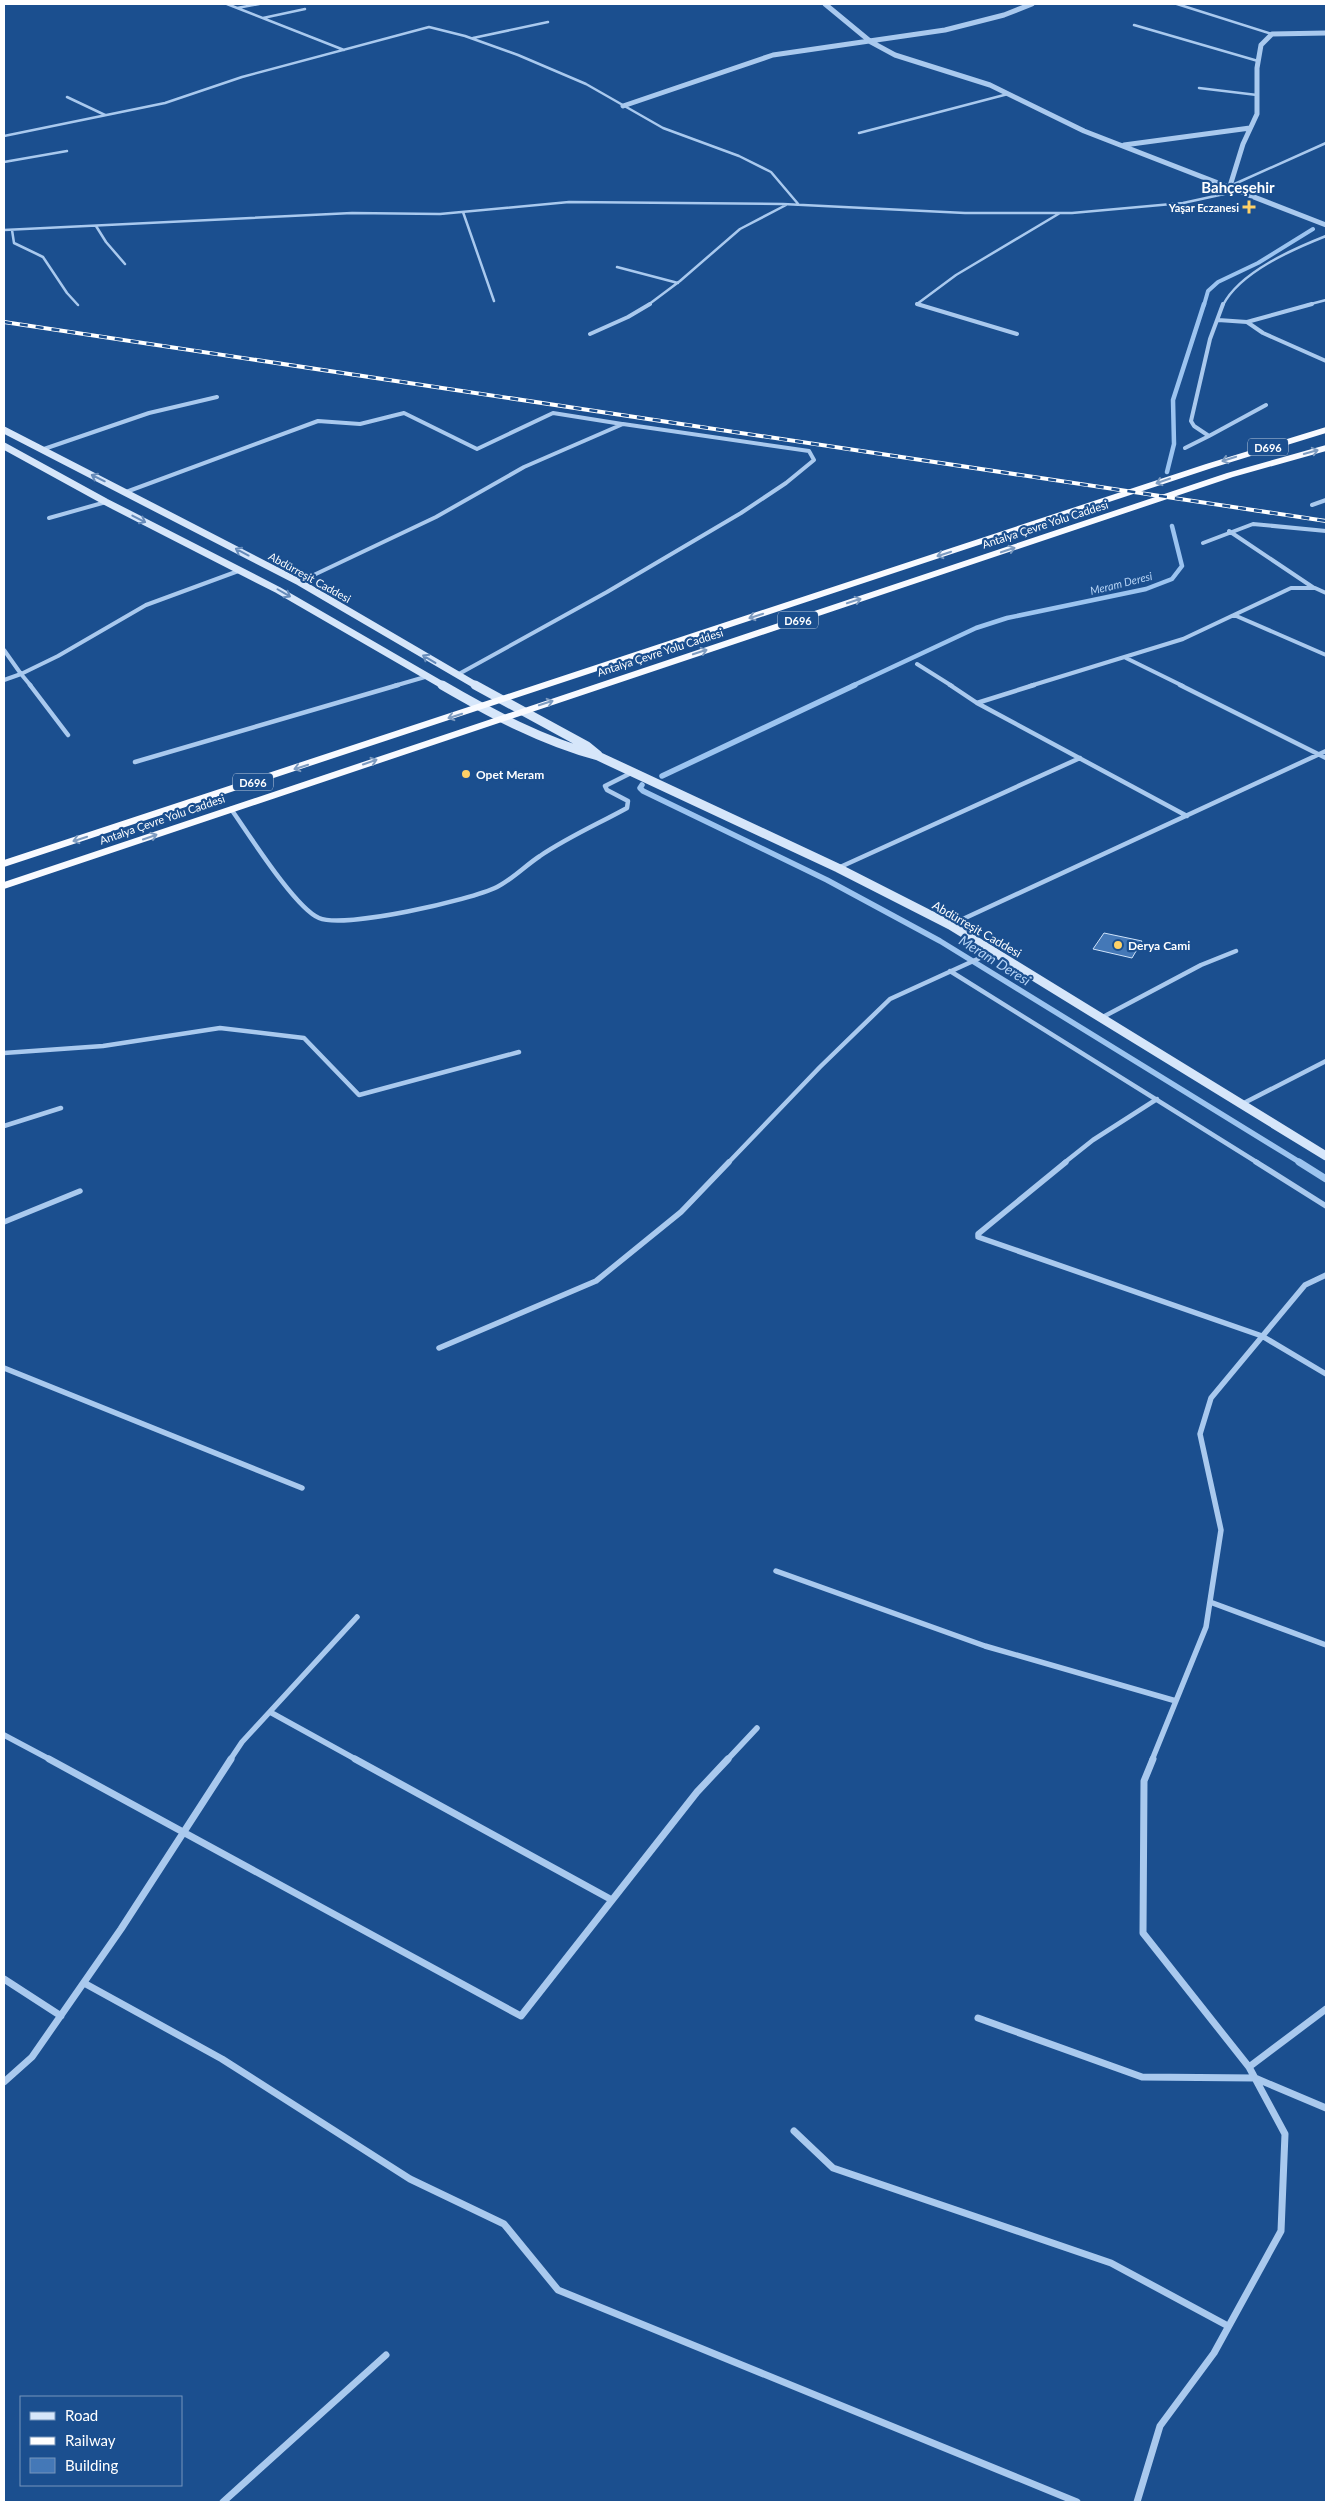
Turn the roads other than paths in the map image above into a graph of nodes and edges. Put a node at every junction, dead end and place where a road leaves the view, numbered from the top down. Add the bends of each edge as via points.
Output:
1 (227, 4) edge
2 (259, 4) edge
3 (825, 4) edge
4 (1032, 4) edge
5 (1177, 4) edge
6 (237, 8) junction
7 (304, 9) dead end
8 (262, 18) junction
9 (548, 22) dead end
10 (1134, 24) dead end
11 (1326, 33) edge
12 (1272, 34) junction
13 (473, 38) junction
14 (870, 42) junction
15 (344, 50) junction
16 (1258, 61) junction
17 (1199, 88) dead end
18 (1008, 94) junction
19 (1257, 95) junction
20 (67, 97) dead end
21 (623, 106) junction
22 (106, 115) junction
23 (1250, 128) junction
24 (859, 133) dead end
25 (4, 136) edge
26 (1326, 143) edge
27 (1121, 145) junction
28 (67, 151) dead end
29 (4, 162) edge
30 (1230, 186) junction
31 (1239, 190) junction
32 (786, 205) junction
33 (799, 205) junction
34 (463, 212) junction
35 (1061, 213) junction
36 (1326, 225) edge
37 (96, 226) junction
38 (4, 230) edge
39 (12, 230) junction
40 (1326, 236) edge
41 (125, 264) dead end
42 (617, 267) dead end
43 (678, 283) junction
44 (1326, 300) edge
45 (494, 301) dead end
46 (78, 305) dead end
47 (1218, 320) junction
48 (1247, 322) junction
49 (590, 334) dead end
50 (1017, 334) dead end
51 (1326, 360) edge
52 (217, 397) dead end
53 (1266, 405) dead end
54 (623, 424) junction
55 (4, 430) edge
56 (1326, 430) edge
57 (1209, 436) junction
58 (4, 446) edge
59 (1185, 448) dead end
60 (1326, 448) edge
61 (41, 450) junction
62 (126, 492) junction
63 (1326, 500) edge
64 (106, 502) junction
65 (1312, 505) dead end
66 (49, 518) dead end
67 (1229, 531) junction
68 (1326, 533) edge
69 (1203, 543) dead end
70 (242, 570) junction
71 (299, 582) junction
72 (1314, 588) junction
73 (1326, 593) edge
74 (1234, 614) junction
75 (4, 650) edge
76 (1326, 655) edge
77 (1126, 658) junction
78 (917, 664) dead end
79 (21, 674) junction
80 (456, 675) junction
81 (425, 677) junction
82 (4, 680) edge
83 (502, 700) junction
84 (977, 703) junction
85 (480, 708) junction
86 (522, 711) junction
87 (500, 719) junction
88 (68, 735) dead end
89 (1326, 752) edge
90 (1320, 754) junction
91 (598, 756) junction
92 (1080, 758) junction
93 (1326, 758) edge
94 (135, 762) dead end
95 (634, 772) junction
96 (231, 809) junction
97 (1187, 816) junction
98 (4, 864) edge
99 (838, 868) junction
100 (4, 886) edge
101 (950, 925) junction
102 (1236, 951) dead end
103 (993, 952) junction
104 (950, 971) junction
105 (1101, 1018) junction
106 (519, 1052) dead end
107 (4, 1053) edge
108 (1326, 1061) edge
109 (1157, 1099) junction
110 (1242, 1104) junction
111 (61, 1108) dead end
112 (4, 1126) edge
113 (1326, 1156) edge
114 (80, 1191) dead end
115 (1326, 1206) edge
116 (4, 1222) edge
117 (1326, 1275) edge
118 (1262, 1336) junction
119 (439, 1348) dead end
120 (4, 1368) edge
121 (1326, 1374) edge
122 (302, 1488) dead end
123 (776, 1571) dead end
124 (1210, 1602) junction
125 (357, 1617) dead end
126 (1326, 1645) edge
127 (1176, 1701) junction
128 (270, 1712) junction
129 (756, 1728) dead end
130 (4, 1735) edge
131 (185, 1831) junction
132 (612, 1900) junction
133 (4, 1979) edge
134 (84, 1983) junction
135 (1326, 2009) edge
136 (61, 2016) junction
137 (978, 2018) dead end
138 (1249, 2066) junction
139 (1255, 2078) junction
140 (4, 2082) edge
141 (1326, 2108) edge
142 (794, 2131) dead end
143 (1228, 2326) junction
144 (386, 2355) dead end
145 (223, 2502) edge
146 (1078, 2502) edge
147 (1137, 2502) edge

1 - 6 street
2 - 6 street
3 - 14 street
4 - 14 street via 995,18 936,33
5 - 12 street
6 - 8 street
7 - 8 street
8 - 15 street
9 - 13 street
10 - 16 street
11 - 12 street
12 - 16 street via 1261,45
13 - 15 street via 429,27
13 - 21 street via 586,84
14 - 18 street via 895,55 990,85
14 - 21 street via 794,50 748,61 659,96
15 - 22 street via 242,77 165,103
16 - 19 street
17 - 19 street
18 - 24 street
18 - 27 street
19 - 23 street via 1257,114
20 - 22 street
21 - 33 street via 663,128 771,172
22 - 25 street
23 - 27 street
23 - 30 street
26 - 30 street
27 - 30 street
28 - 29 street
30 - 31 street
31 - 35 street via 1183,203
31 - 36 street
32 - 33 street
32 - 34 street via 569,202
32 - 43 street via 740,229
33 - 35 street via 965,213
34 - 37 street
34 - 45 street
35 - 50 street via 956,275 917,304
37 - 39 street
37 - 41 street
38 - 39 street
39 - 46 street via 14,243 43,257
40 - 47 street via 1309,242 1247,279 1228,294
42 - 43 street
43 - 49 street via 628,317
44 - 48 street
47 - 48 street
47 - 57 street via 1202,370 1192,421
48 - 51 street via 1263,333
52 - 61 street via 149,413
53 - 57 street
54 - 62 street via 554,414 477,449 404,413 360,424 318,421
54 - 71 street via 524,467 436,518
54 - 80 street via 809,451 814,460 754,504 633,578
55 - 61 main road, Abdürreşit Caddesi
56 -> 83 highway, Antalya Çevre Yolu Caddesi / D696
57 - 59 street
58 - 64 main road, Abdürreşit Caddesi
86 -> 60 highway, Antalya Çevre Yolu Caddesi / D696 via 1230,475
62 -> 61 main road, Abdürreşit Caddesi
71 -> 62 main road, Abdürreşit Caddesi
63 - 65 street
64 - 66 street
64 -> 70 main road, Abdürreşit Caddesi
67 - 68 street via 1253,524
67 - 69 street
67 - 72 street
70 - 79 street via 146,605
70 -> 81 main road, Abdürreşit Caddesi
80 -> 71 main road, Abdürreşit Caddesi
72 - 73 street
72 - 74 street via 1291,588
74 - 76 street
74 - 77 street via 1183,639
75 - 79 street
77 - 84 street
77 - 90 street
78 - 84 street
79 - 82 street
79 - 88 street
80 - 83 main road, Abdürreşit Caddesi
81 - 85 main road, Abdürreşit Caddesi
81 - 94 street
83 - 85 highway, Antalya Çevre Yolu Caddesi / D696
83 - 86 main road, Abdürreşit Caddesi
84 - 92 street
85 - 87 main road, Abdürreşit Caddesi
85 -> 98 highway, Antalya Çevre Yolu Caddesi / D696
86 - 87 highway, Antalya Çevre Yolu Caddesi / D696
86 - 91 main road, Abdürreşit Caddesi via 588,746
87 - 91 main road, Abdürreşit Caddesi
96 -> 87 highway, Antalya Çevre Yolu Caddesi / D696
89 - 90 street
90 - 93 street
90 - 97 street
91 - 95 main road, Abdürreşit Caddesi
92 - 97 street
92 - 99 street
95 - 96 street via 606,786 607,790 628,801 626,808 546,852 496,888 464,898 335,922 322,920 306,908
95 - 99 main road, Abdürreşit Caddesi
100 -> 96 highway, Antalya Çevre Yolu Caddesi / D696
97 - 101 street
99 - 101 main road, Abdürreşit Caddesi
101 - 103 main road, Abdürreşit Caddesi
102 - 105 street via 1202,965
103 - 104 street
103 - 105 main road, Abdürreşit Caddesi
104 - 109 street
104 - 119 street via 890,999 680,1212 596,1281
105 - 110 main road, Abdürreşit Caddesi
106 - 107 street via 359,1095 304,1038 220,1028 103,1046
108 - 110 street
109 - 115 street
109 - 118 street via 1093,1140 978,1237
110 - 113 main road, Abdürreşit Caddesi
111 - 112 street
114 - 116 street
117 - 118 street via 1305,1285
118 - 121 street
118 - 124 street via 1211,1398 1200,1434 1221,1530
120 - 122 street
123 - 127 street via 985,1646
124 - 126 street
124 - 127 street via 1206,1627
125 - 128 street
127 - 138 street via 1144,1780 1143,1933
128 - 131 street via 242,1742
128 - 132 street
129 - 132 street via 697,1792
130 - 131 street
131 - 132 street via 521,2016
131 - 134 street
133 - 136 street
134 - 136 street
134 - 146 street via 222,2059 410,2179 504,2224 558,2290
135 - 138 street
136 - 140 street via 32,2058
137 - 139 street via 1142,2077
138 - 139 street
139 - 141 street
139 - 143 street via 1285,2134 1281,2231
142 - 143 street via 833,2168 1111,2263
143 - 147 street via 1214,2353 1160,2426
144 - 145 street

